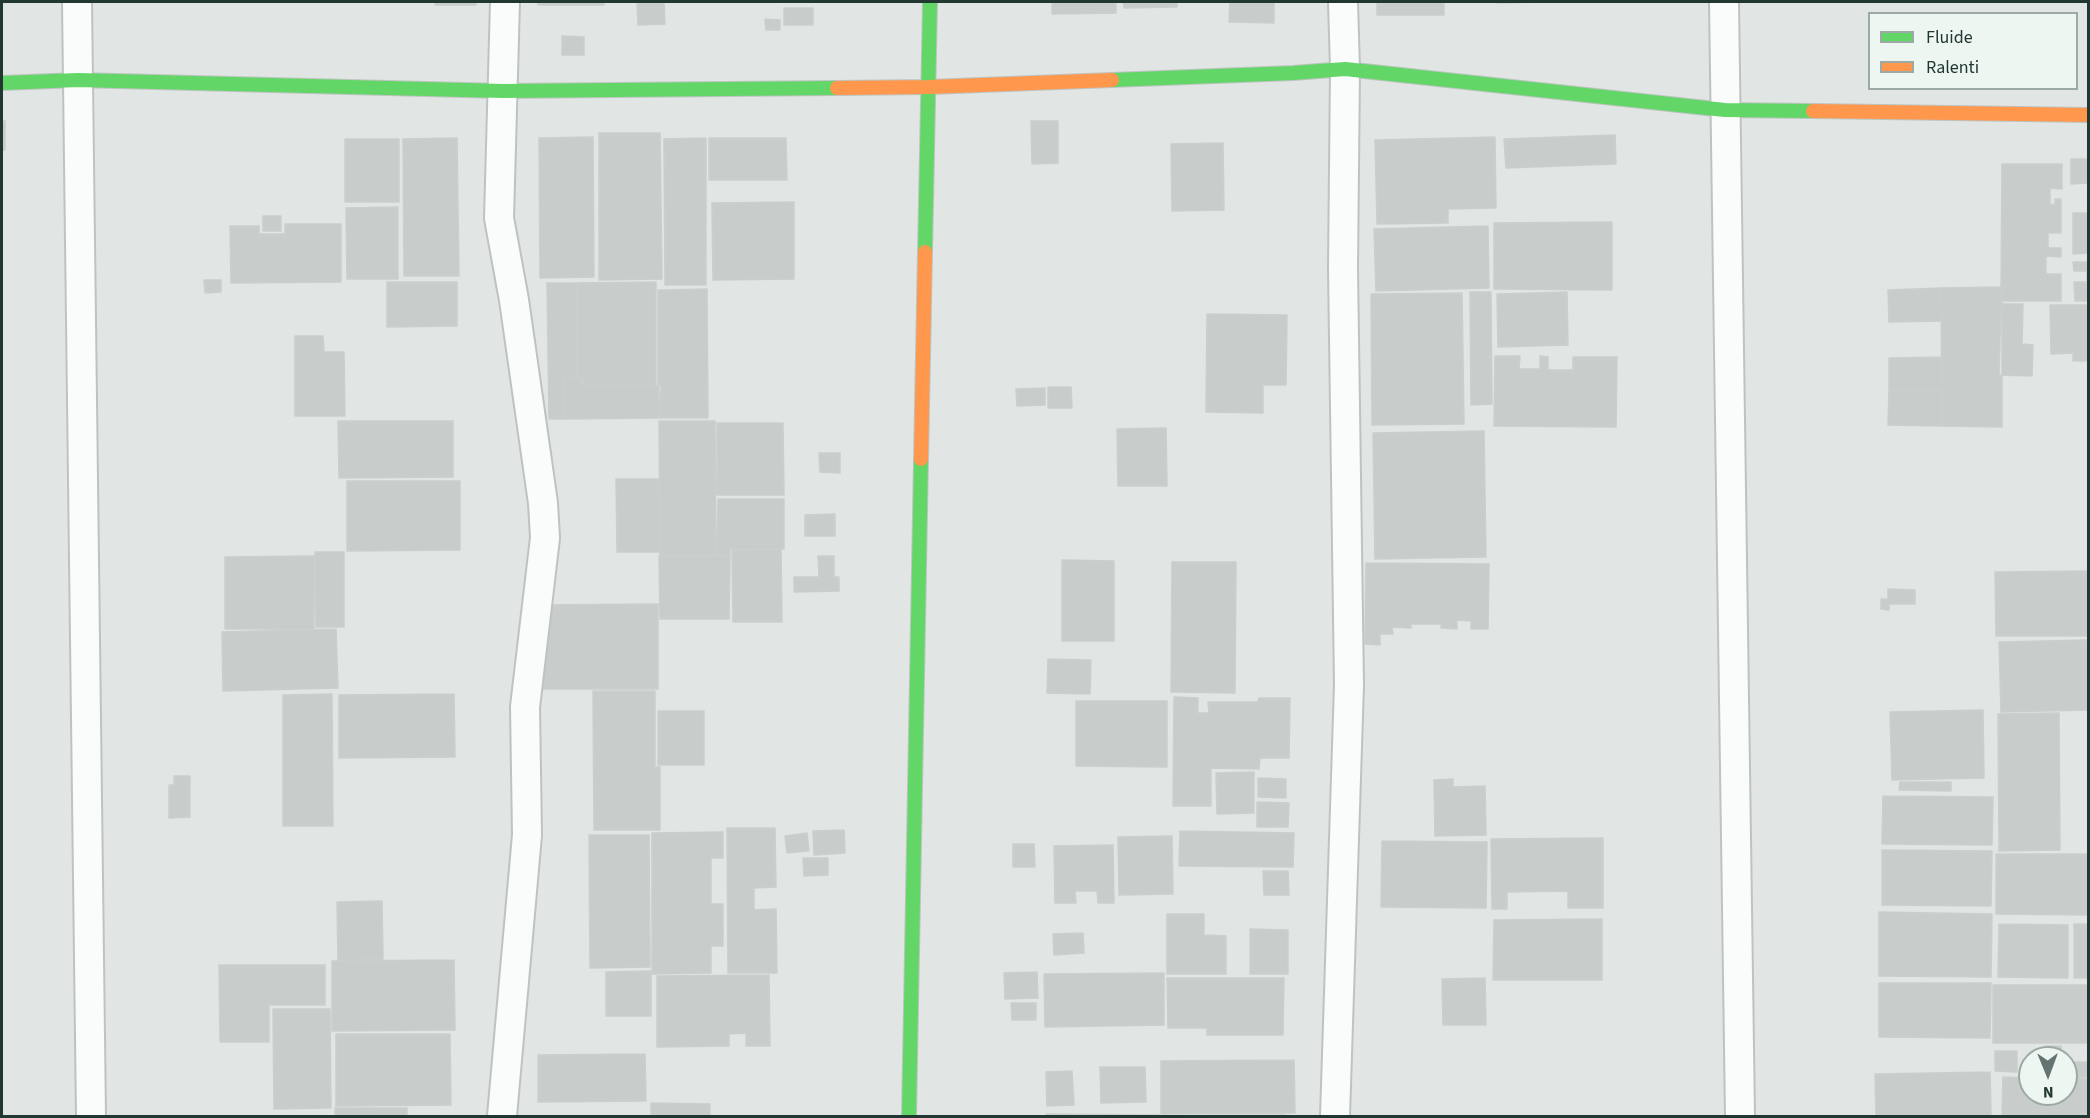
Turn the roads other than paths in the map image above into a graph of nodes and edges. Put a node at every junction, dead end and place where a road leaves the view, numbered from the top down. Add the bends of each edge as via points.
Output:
1 (77, 2) edge
2 (505, 2) edge
3 (930, 2) edge
4 (1343, 2) edge
5 (1724, 2) edge
6 (1345, 69) junction
7 (78, 80) junction
8 (2, 83) edge
9 (929, 87) junction
10 (503, 91) junction
11 (1725, 110) junction
12 (2088, 115) edge
13 (91, 1116) edge
14 (502, 1116) edge
15 (909, 1116) edge
16 (1335, 1116) edge
17 (1740, 1116) edge

1 - 7 street
2 - 10 street
3 - 9 street
4 - 6 street
5 - 11 street
6 - 9 street
6 - 11 street
6 - 16 street via 1343,268 1349,685
7 - 8 street
7 - 10 street
7 - 13 street
9 - 10 street
9 - 15 street
10 - 14 street via 499,218 543,503 544,538 525,707 527,835
11 - 12 street
11 - 17 street

